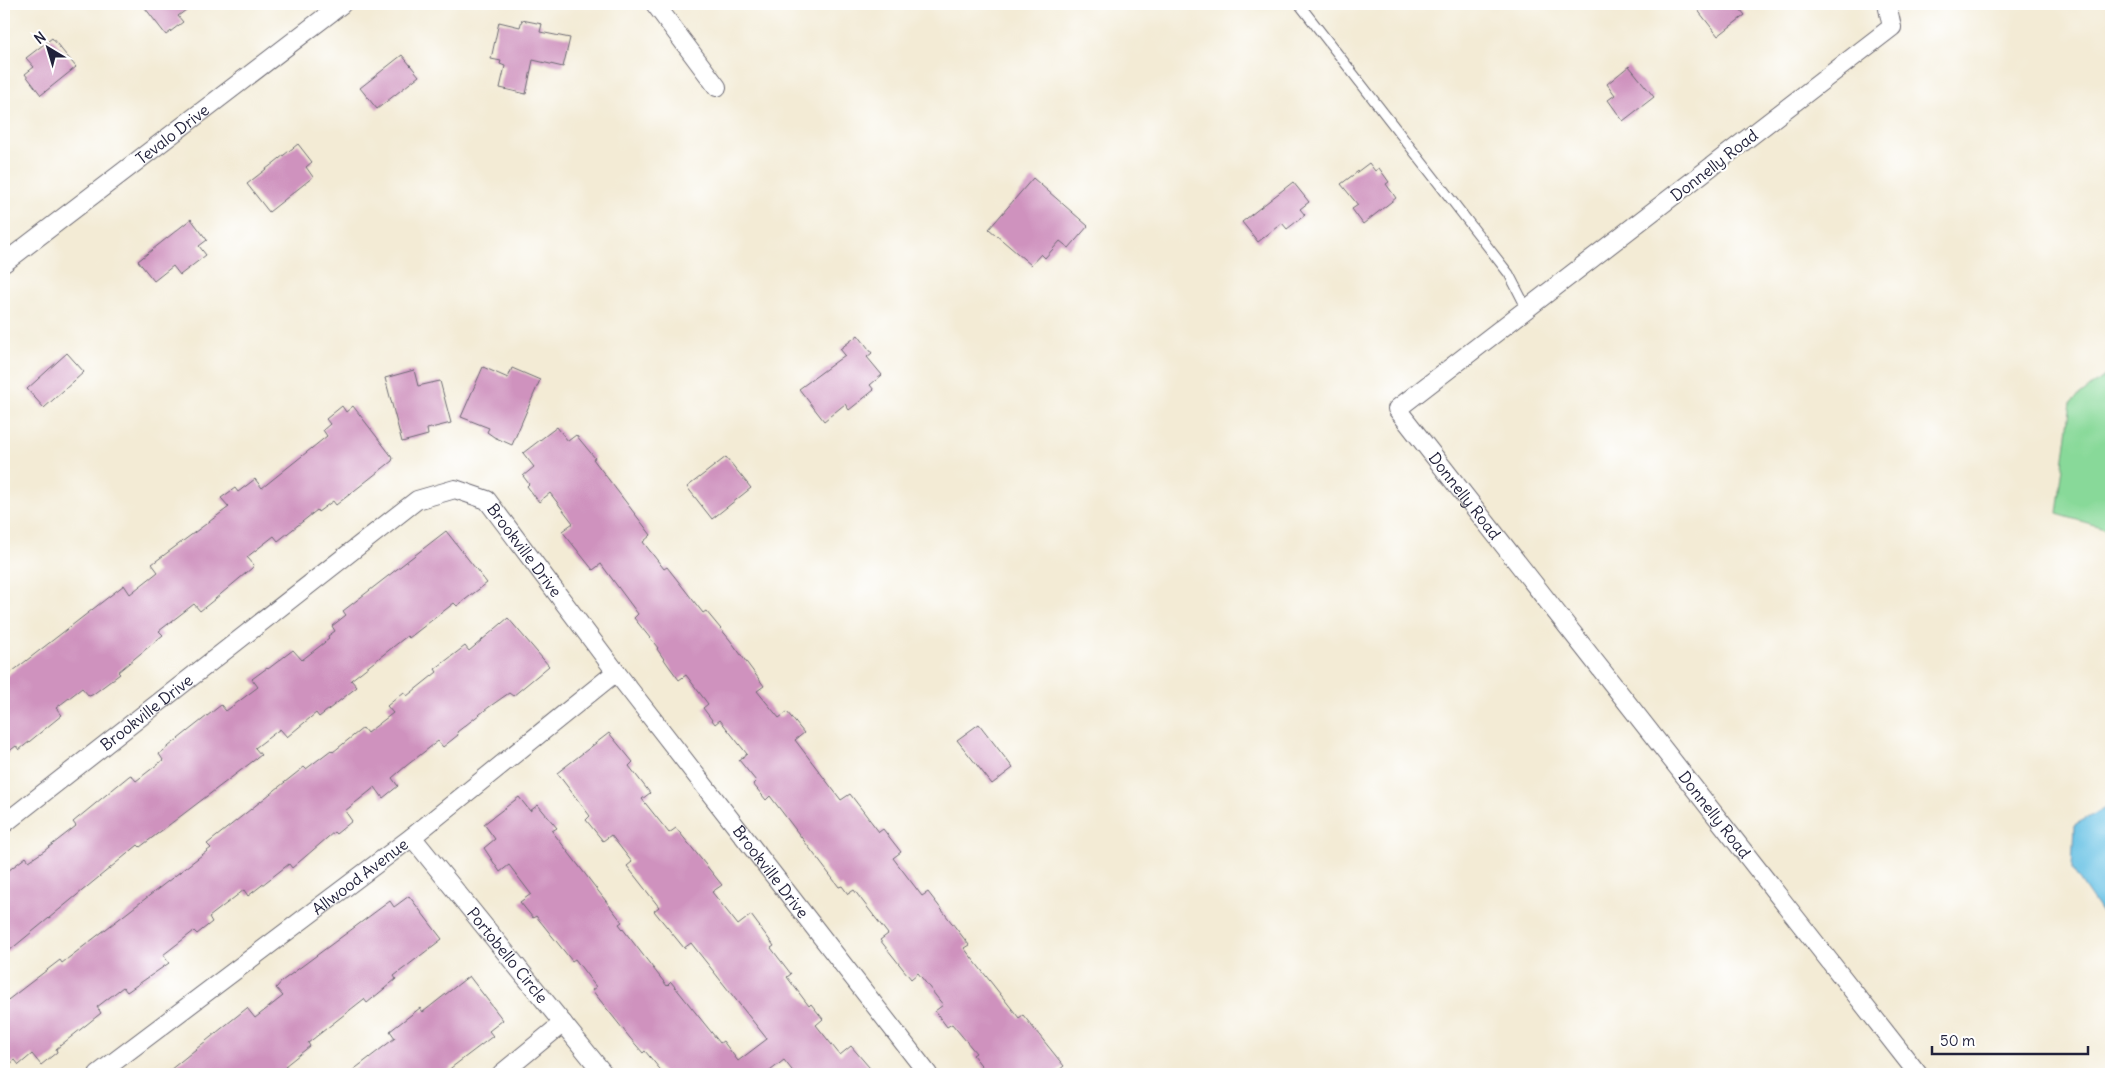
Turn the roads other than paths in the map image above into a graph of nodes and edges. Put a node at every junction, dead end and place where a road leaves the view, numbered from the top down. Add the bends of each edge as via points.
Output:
1 (342, 4) edge
2 (655, 4) edge
3 (1300, 4) edge
4 (1887, 4) edge
5 (717, 87) dead end
6 (4, 263) edge
7 (1527, 309) junction
8 (616, 672) junction
9 (4, 824) edge
10 (412, 837) junction
11 (563, 1023) junction
12 (98, 1074) edge
13 (501, 1074) edge
14 (604, 1074) edge
15 (928, 1074) edge
16 (1918, 1074) edge

1 - 6 street, Tevalo Drive
2 - 5 street
3 - 7 lane via 1509,274
4 - 7 street, Donnelly Road via 1892,27
7 - 16 street, Donnelly Road via 1397,409
8 - 9 street, Brookville Drive via 487,500 455,489 417,500
8 - 10 street, Allwood Avenue
8 - 15 street, Brookville Drive
10 - 11 street, Portobello Circle
10 - 12 street, Allwood Avenue
11 - 13 street
11 - 14 street, Portobello Circle

